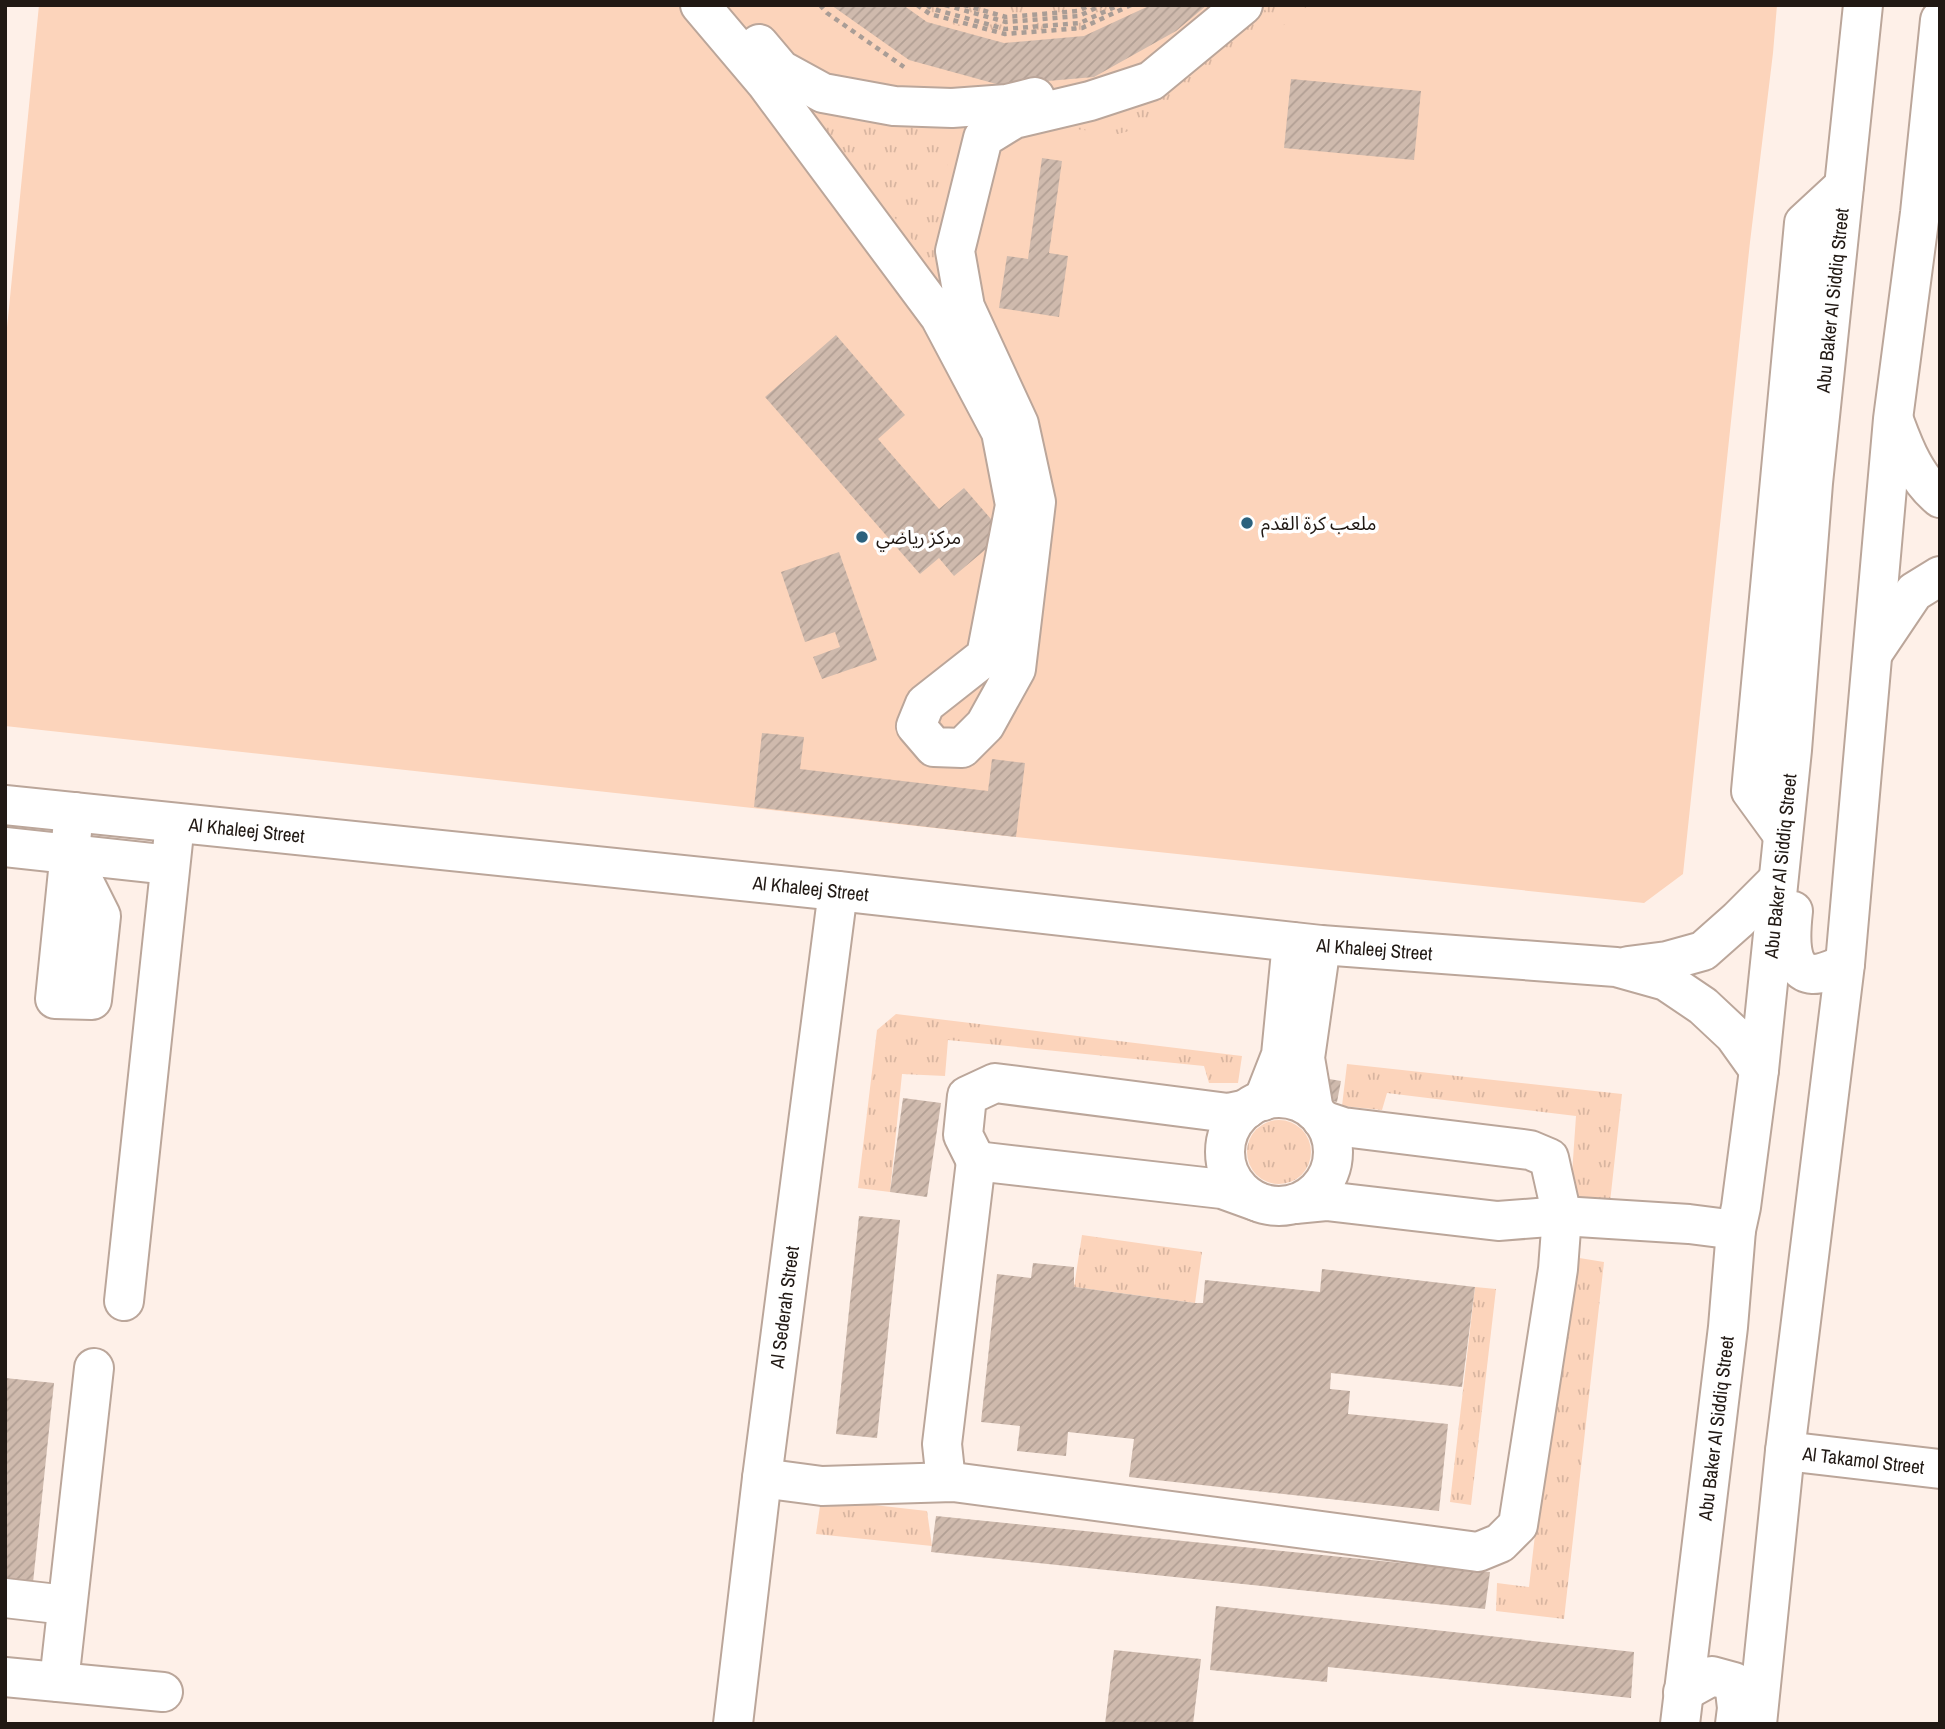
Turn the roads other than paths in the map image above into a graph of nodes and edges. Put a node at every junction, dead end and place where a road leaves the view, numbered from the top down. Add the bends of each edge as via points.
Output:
1 (700, 5) edge
2 (726, 5) edge
3 (1217, 5) edge
4 (1243, 5) edge
5 (1863, 5) edge
6 (1940, 20) edge
7 (1844, 186) junction
8 (1930, 214) edge
9 (1893, 419) junction
10 (1940, 498) edge
11 (1940, 576) edge
12 (1872, 654) junction
13 (1792, 750) junction
14 (5, 805) edge
15 (74, 812) junction
16 (175, 823) junction
17 (1783, 835) junction
18 (5, 847) edge
19 (70, 854) junction
20 (170, 865) junction
21 (1778, 880) junction
22 (838, 891) junction
23 (1306, 944) junction
24 (1845, 964) junction
25 (1616, 967) junction
26 (1759, 1070) junction
27 (1255, 1105) junction
28 (1318, 1116) junction
29 (969, 1148) junction
30 (1277, 1203) junction
31 (1562, 1216) junction
32 (1735, 1230) junction
33 (124, 1300) dead end
34 (94, 1368) dead end
35 (1785, 1451) junction
36 (1940, 1469) edge
37 (762, 1478) junction
38 (953, 1482) junction
39 (5, 1598) edge
40 (66, 1605) junction
41 (5, 1677) edge
42 (59, 1682) junction
43 (163, 1692) dead end
44 (1682, 1708) edge
45 (733, 1724) edge
46 (1735, 1724) edge
47 (1757, 1724) edge

1 - 4 street via 766,83 940,317 1001,432 1015,505 986,656 925,704 916,726 934,747 962,748 985,726 1016,669 1036,502 1019,424 965,307 955,251 983,138 1014,119 1151,81
2 - 3 street via 780,70 823,93 894,106 952,108 1007,104 1143,66
5 - 7 street, Abu Baker Al Siddiq Street
6 - 8 street
7 - 13 street, Abu Baker Al Siddiq Street via 1813,483
7 - 17 street via 1804,223 1751,791
8 - 9 street
9 - 10 street via 1909,460
9 - 12 street
11 - 12 street via 1914,592
12 - 24 street
13 - 17 street, Abu Baker Al Siddiq Street
13 - 24 street via 1804,768 1808,790 1791,943 1796,962 1810,974
14 - 15 street, Al Khaleej Street
15 - 16 street, Al Khaleej Street
15 - 19 street
16 - 20 street
16 - 22 street, Al Khaleej Street
17 - 21 street, Abu Baker Al Siddiq Street
18 - 19 street
19 - 20 street
20 - 33 street
21 - 25 street, Al Khaleej Street via 1703,951
21 - 26 street, Abu Baker Al Siddiq Street
22 - 23 street, Al Khaleej Street
22 - 37 street, Al Sederah Street
23 - 25 street, Al Khaleej Street
23 - 27 street via 1281,1055
23 - 28 street via 1305,1058
24 - 35 street
25 - 26 street, Al Khaleej Street via 1666,981 1703,1006 1734,1035
26 - 32 street, Abu Baker Al Siddiq Street
27 - 28 street via 1282,1098 1298,1102
27 - 29 street via 1228,1113 995,1083 967,1096
27 - 30 street via 1233,1123 1225,1160 1242,1192
28 - 30 street via 1333,1143 1325,1182 1312,1196
28 - 31 street via 1343,1127 1530,1150 1549,1158
29 - 30 street via 1222,1189
29 - 38 street via 942,1444 945,1472
30 - 31 street via 1326,1202 1498,1221
31 - 32 street
31 - 38 street via 1558,1269 1518,1525 1500,1544 1478,1552
32 - 44 street, Abu Baker Al Siddiq Street via 1728,1327
34 - 40 street
35 - 36 street, Al Takamol Street
35 - 47 street
37 - 38 street via 822,1486
37 - 45 street, Al Sederah Street
39 - 40 street
40 - 42 street
41 - 42 street
42 - 43 street
44 - 46 street via 1712,1676 1734,1682

